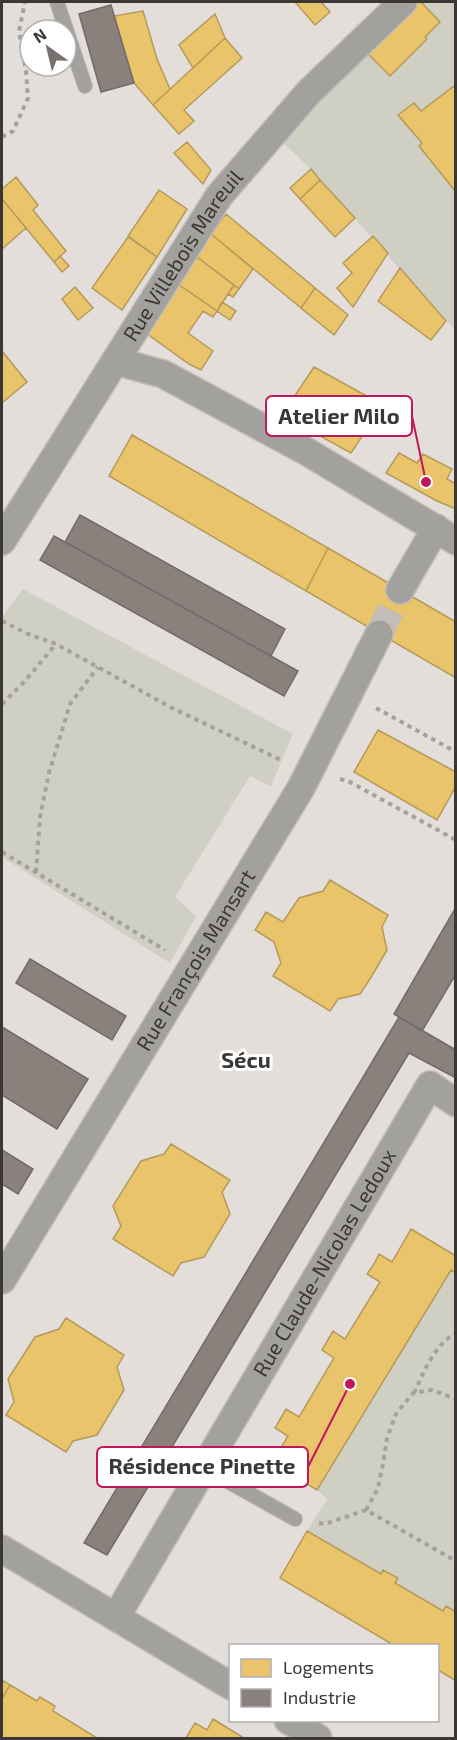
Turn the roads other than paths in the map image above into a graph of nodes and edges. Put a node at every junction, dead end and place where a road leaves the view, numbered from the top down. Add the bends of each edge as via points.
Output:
1 (57, 2) edge
2 (403, 2) edge
3 (85, 86) dead end
4 (115, 361) junction
5 (446, 534) edge
6 (2, 541) edge
7 (400, 590) tunnel mouth
8 (379, 634) tunnel mouth
9 (456, 1103) edge
10 (2, 1280) edge
11 (204, 1468) junction
12 (295, 1520) road end
13 (2, 1549) edge
14 (116, 1617) junction
15 (229, 1685) edge
16 (291, 1722) edge
17 (318, 1738) edge

1 - 3 lane
2 - 4 street, Rue Villebois Mareuil via 309,92 219,196
4 - 5 street via 163,374 304,450
4 - 6 street, Rue Villebois Mareuil
5 - 7 street
8 - 10 street, Rue François Mansart via 310,771
9 - 11 street, Rue Claude-Nicolas Ledoux via 430,1085
11 - 12 lane
11 - 14 street, Rue Claude-Nicolas Ledoux
13 - 14 street
14 - 15 street
16 - 17 street

